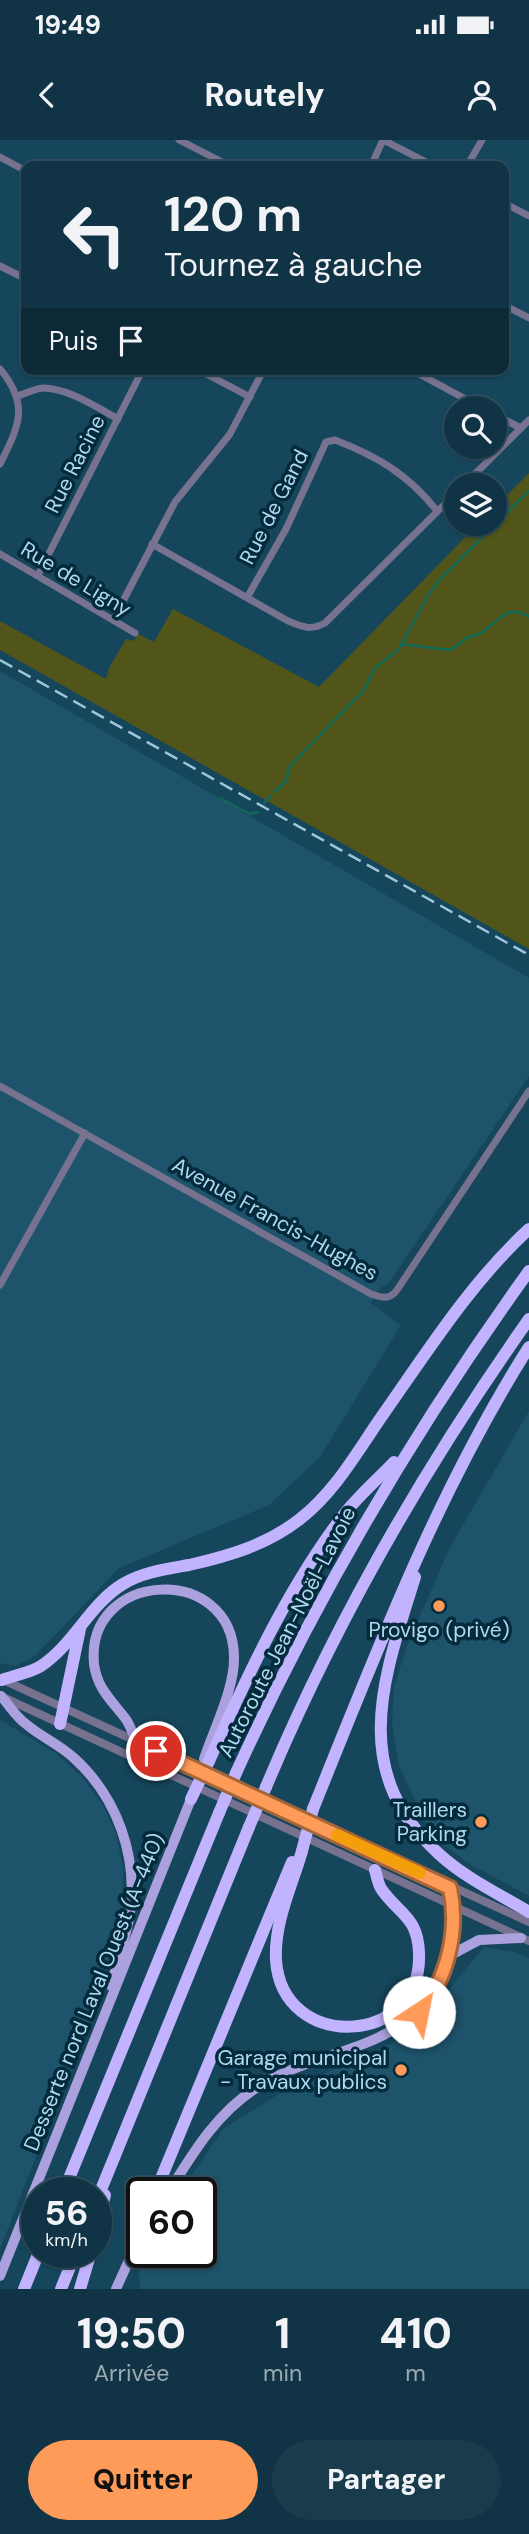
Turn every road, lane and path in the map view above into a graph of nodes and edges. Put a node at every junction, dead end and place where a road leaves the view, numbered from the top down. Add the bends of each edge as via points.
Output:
1 (179, 140) edge
2 (383, 140) edge
3 (482, 140) edge
4 (0, 157) edge
5 (220, 161) edge
6 (372, 161) edge
7 (424, 161) edge
8 (470, 161) edge
9 (21, 168) edge
10 (509, 206) edge
11 (529, 216) edge
12 (0, 266) edge
13 (21, 276) edge
14 (509, 308) edge
15 (529, 318) edge
16 (0, 369) edge
17 (140, 375) edge
18 (208, 375) edge
19 (261, 375) edge
20 (421, 375) edge
21 (17, 396) junction
22 (460, 396) edge
23 (250, 397) junction
24 (118, 419) junction
25 (507, 419) edge
26 (526, 425) edge
27 (0, 464) edge
28 (476, 473) edge
29 (444, 504) edge
30 (437, 511) junction
31 (152, 544) junction
32 (0, 554) edge
33 (38, 575) junction
34 (248, 596) junction
35 (113, 620) junction
36 (135, 633) dead end
37 (0, 1086) edge
38 (529, 1091) edge
39 (85, 1133) junction
40 (529, 1229) edge
41 (529, 1271) edge
42 (0, 1285) edge
43 (529, 1319) edge
44 (529, 1347) edge
45 (411, 1444) junction
46 (431, 1523) junction
47 (80, 1628) junction
48 (1, 1680) edge
49 (1, 1696) edge
50 (63, 1708) junction
51 (60, 1724) junction
52 (136, 1742) junction
53 (206, 1760) junction
54 (191, 1799) joint
55 (300, 1849) junction
56 (375, 1870) junction
57 (450, 1888) junction
58 (454, 1907) junction
59 (529, 1912) edge
60 (529, 1922) edge
61 (525, 1939) edge
62 (447, 1957) junction
63 (100, 2029) junction
64 (113, 2160) junction
65 (70, 2177) edge
66 (106, 2177) edge
67 (109, 2177) edge
68 (162, 2177) edge
69 (178, 2177) edge
70 (126, 2265) edge
71 (33, 2268) edge
72 (70, 2268) edge
73 (86, 2268) edge
74 (0, 2276) edge
75 (24, 2289) edge
76 (61, 2289) edge
77 (80, 2289) edge
78 (116, 2289) edge

1 - 5 street
2 - 6 street
2 - 7 street
3 - 8 street
4 - 9 street
10 - 11 street
12 - 13 street
14 - 15 street
16 - 21 street
17 - 24 street, Rue Racine
18 - 23 street
19 - 23 street
20 - 22 street
21 - 24 street via 48,389 74,396
21 - 27 street via 20,410 15,433
23 - 31 street via 230,434 175,502
24 - 33 street, Rue Racine
25 - 26 street
26 - 28 street
29 - 30 street
30 - 34 street via 315,628 288,621
30 - 34 street, Rue de Gand via 422,491 372,454 335,439 326,442 286,529
31 - 34 street
31 - 35 street
32 - 33 street, Rue de Ligny
33 - 35 street, Rue de Ligny
35 - 36 street, Rue de Ligny
37 - 39 street, Avenue Francis-Hughes
38 - 39 street, Avenue Francis-Hughes via 401,1284 387,1297 372,1294
39 - 42 street
40 - 47 highway via 450,1322 341,1476 312,1509 279,1534 248,1549 129,1581 106,1597
41 - 45 highway, Autoroute Jean-Noël-Lavoie
43 - 64 highway, bridge via 384,1548 317,1676 249,1826
44 - 46 highway
45 - 53 highway via 344,1515 317,1555 264,1644
45 - 65 highway, Autoroute Jean-Noël-Lavoie, bridge via 321,1600 236,1773
46 - 55 highway, bridge
46 - 59 highway via 384,1682 380,1722 386,1765 403,1808 430,1845 460,1870
47 - 48 highway via 40,1667
47 - 50 highway
48 - 50 street
49 - 51 street
49 - 63 main road via 24,1723 64,1749 93,1777 124,1838 131,1905
50 - 51 highway
50 - 52 street
51 - 56 street
52 - 53 main road via 127,1719 99,1684 94,1661 97,1637 109,1615 129,1598 155,1589 182,1591 203,1600 218,1614 234,1652 231,1679
52 - 57 street
53 - 54 highway, bridge
54 - 63 main road, Desserte nord Laval Ouest (A-440)
55 - 56 highway via 279,1924 276,1967 294,2004 329,2025 359,2028 379,2021 401,2004 415,1981 419,1953 415,1932 402,1909 381,1889
55 - 68 highway
56 - 58 street
57 - 58 main road
57 - 60 street
58 - 61 street
58 - 62 main road
61 - 62 main road via 479,1940
62 - 69 main road via 431,1996 406,2023 256,2088 201,2140
63 - 74 main road, Desserte nord Laval Ouest (A-440)
64 - 66 highway
64 - 67 highway
70 - 78 main road
71 - 75 highway
72 - 76 highway
73 - 77 highway

